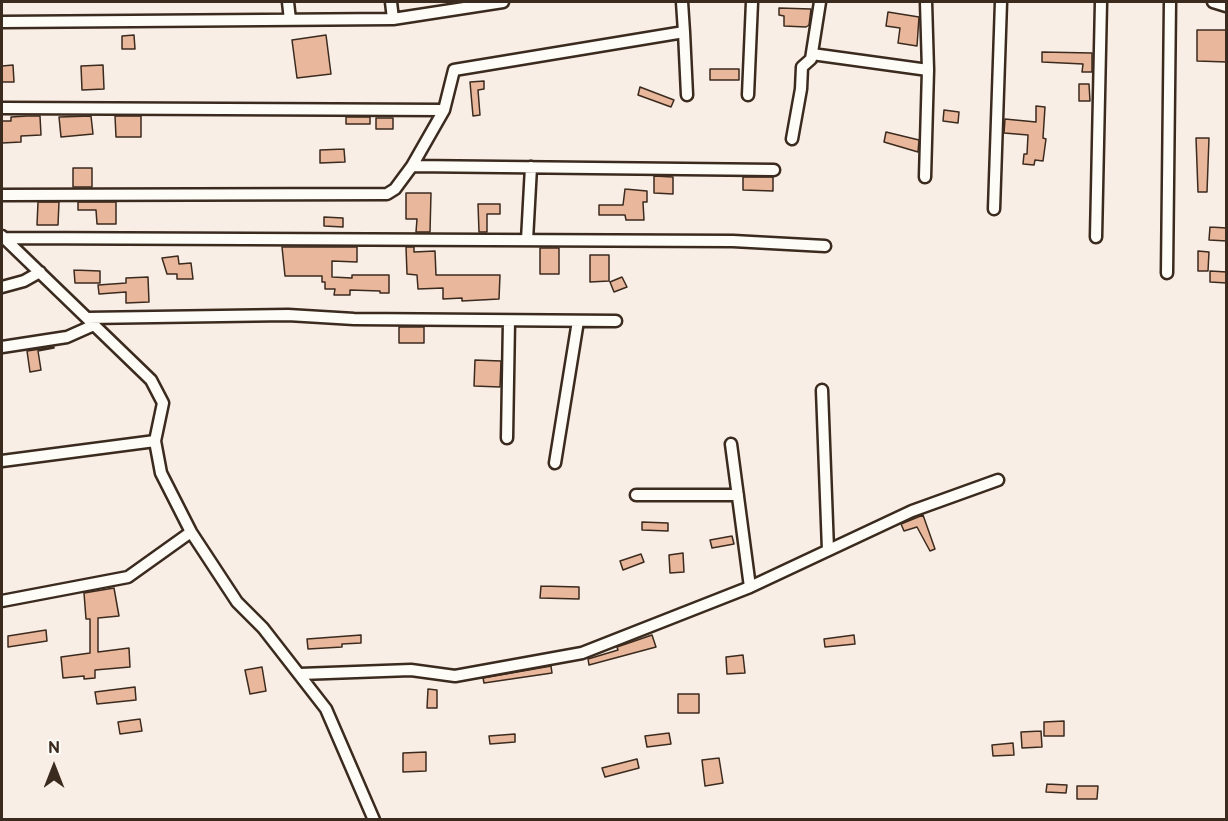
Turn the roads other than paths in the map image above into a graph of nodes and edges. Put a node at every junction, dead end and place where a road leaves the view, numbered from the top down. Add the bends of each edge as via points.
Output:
1 (288, 2) edge
2 (392, 2) edge
3 (503, 2) edge
4 (682, 2) edge
5 (752, 2) edge
6 (820, 2) edge
7 (926, 2) edge
8 (1001, 2) edge
9 (1101, 2) edge
10 (1170, 2) edge
11 (1213, 2) edge
12 (1227, 6) edge
13 (393, 19) junction
14 (290, 20) junction
15 (2, 22) edge
16 (684, 32) junction
17 (812, 54) junction
18 (928, 70) junction
19 (687, 95) dead end
20 (748, 95) dead end
21 (2, 108) edge
22 (444, 110) junction
23 (792, 139) dead end
24 (412, 166) junction
25 (531, 167) junction
26 (774, 170) dead end
27 (925, 177) dead end
28 (2, 195) edge
29 (994, 209) dead end
30 (3, 237) edge
31 (1096, 237) dead end
32 (527, 240) junction
33 (825, 246) dead end
34 (40, 272) junction
35 (1167, 273) dead end
36 (2, 287) edge
37 (509, 321) junction
38 (578, 321) junction
39 (616, 321) dead end
40 (90, 322) junction
41 (2, 347) edge
42 (822, 390) dead end
43 (507, 438) dead end
44 (155, 441) junction
45 (731, 444) dead end
46 (2, 462) edge
47 (555, 463) dead end
48 (998, 480) dead end
49 (636, 495) dead end
50 (738, 495) junction
51 (191, 532) junction
52 (828, 550) junction
53 (750, 587) junction
54 (2, 602) edge
55 (300, 674) junction
56 (374, 819) edge

1 - 14 street
2 - 13 street
3 - 13 street
4 - 16 street
5 - 20 street
6 - 17 street
7 - 18 street
8 - 29 street
9 - 31 street
10 - 35 street
11 - 12 street
13 - 14 street
14 - 15 street
16 - 19 street
16 - 22 street via 454,70
17 - 18 street
17 - 23 street via 802,67
18 - 27 street
21 - 22 street
22 - 24 street
24 - 25 street
24 - 28 street via 387,194
25 - 26 street
25 - 32 street
30 - 32 street
30 - 34 street
32 - 33 street via 733,241
34 - 36 street
34 - 40 street
37 - 38 street
37 - 40 street via 354,320 288,315
37 - 43 street
38 - 39 street
38 - 47 street
40 - 41 street via 67,338
40 - 44 street via 151,380 163,402
42 - 52 street
44 - 46 street
44 - 51 street via 161,473
45 - 50 street
48 - 52 street via 912,511
49 - 50 street
50 - 53 street
51 - 54 street via 128,577
51 - 55 street via 237,602
52 - 53 street
53 - 55 street via 582,653 455,676 411,670
55 - 56 street via 326,709

